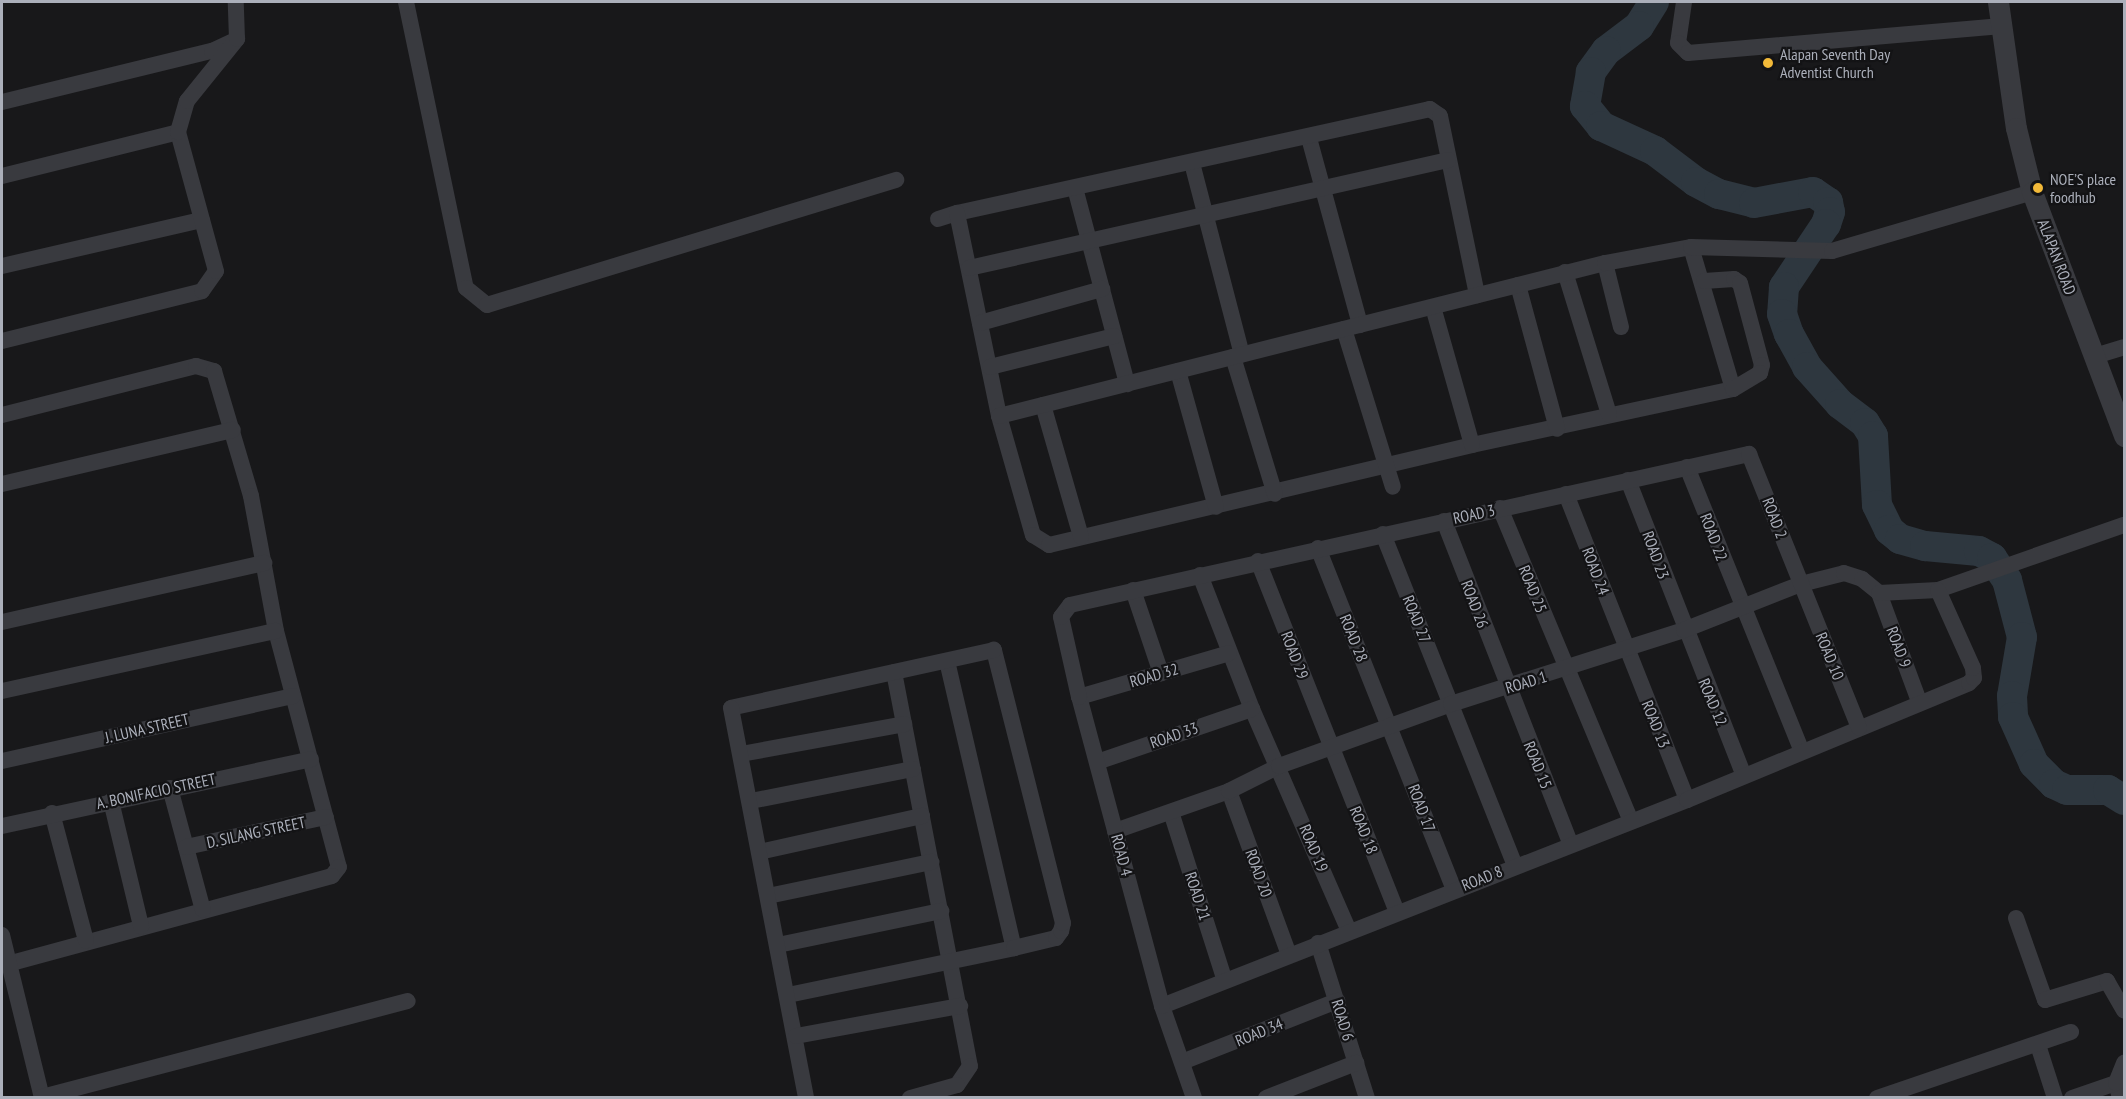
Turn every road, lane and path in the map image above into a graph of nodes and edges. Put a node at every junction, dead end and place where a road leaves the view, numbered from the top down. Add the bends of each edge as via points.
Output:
1 (236, 2) edge
2 (406, 2) edge
3 (1684, 2) edge
4 (1998, 2) edge
5 (2002, 26) junction
6 (237, 39) junction
7 (2, 102) edge
8 (178, 132) junction
9 (1309, 138) junction
10 (1448, 160) junction
11 (1192, 163) junction
12 (2, 176) edge
13 (896, 180) dead end
14 (1322, 186) junction
15 (1075, 188) junction
16 (2032, 192) junction
17 (957, 213) junction
18 (1205, 213) junction
19 (938, 219) dead end
20 (202, 220) junction
21 (1089, 241) junction
22 (1691, 247) junction
23 (1605, 263) junction
24 (2, 266) edge
25 (969, 268) junction
26 (1565, 272) junction
27 (1704, 281) junction
28 (1518, 285) junction
29 (1102, 289) junction
30 (1477, 295) junction
31 (1433, 307) junction
32 (980, 323) junction
33 (1352, 327) junction
34 (1621, 327) dead end
35 (1114, 336) junction
36 (2, 341) edge
37 (2124, 347) edge
38 (1238, 356) junction
39 (2095, 356) junction
40 (990, 367) junction
41 (1178, 371) junction
42 (1127, 384) junction
43 (1733, 389) junction
44 (1043, 405) junction
45 (1610, 414) junction
46 (2, 415) edge
47 (999, 416) junction
48 (1557, 429) junction
49 (233, 430) junction
50 (2124, 436) edge
51 (1472, 445) junction
52 (1749, 454) joint
53 (1687, 467) junction
54 (1386, 468) junction
55 (1628, 480) junction
56 (2, 484) edge
57 (1393, 487) dead end
58 (1275, 494) junction
59 (1566, 494) junction
60 (1216, 507) junction
61 (1500, 508) junction
62 (1444, 521) junction
63 (2124, 525) edge
64 (1383, 534) junction
65 (1081, 537) junction
66 (1318, 548) junction
67 (1258, 561) junction
68 (264, 563) junction
69 (1200, 575) junction
70 (1801, 584) junction
71 (1133, 590) junction
72 (1938, 590) junction
73 (1879, 593) junction
74 (1741, 606) junction
75 (1064, 609) joint
76 (2, 622) edge
77 (1684, 630) junction
78 (276, 631) junction
79 (1626, 648) junction
80 (1229, 652) junction
81 (946, 661) junction
82 (1566, 670) junction
83 (894, 672) junction
84 (1161, 673) junction
85 (1507, 687) junction
86 (2, 691) edge
87 (293, 696) junction
88 (1079, 697) junction
89 (1919, 701) junction
90 (1451, 704) junction
91 (1252, 709) junction
92 (904, 724) junction
93 (1391, 727) junction
94 (1859, 728) junction
95 (1331, 749) junction
96 (1802, 750) junction
97 (741, 754) junction
98 (311, 759) junction
99 (2, 761) edge
100 (1097, 762) junction
101 (1279, 765) junction
102 (913, 769) junction
103 (1743, 774) junction
104 (170, 788) junction
105 (1229, 791) junction
106 (1687, 800) junction
107 (111, 801) junction
108 (751, 801) junction
109 (1171, 812) junction
110 (52, 813) junction
111 (922, 816) junction
112 (326, 817) junction
113 (1630, 819) junction
114 (2, 826) edge
115 (1115, 831) junction
116 (1570, 843) junction
117 (186, 847) junction
118 (759, 852) junction
119 (931, 861) junction
120 (1515, 865) junction
121 (1454, 889) junction
122 (768, 897) junction
123 (203, 910) junction
124 (941, 911) junction
125 (1397, 912) junction
126 (2016, 918) dead end
127 (141, 926) junction
128 (1349, 931) junction
129 (2, 935) edge
130 (86, 941) junction
131 (1318, 943) junction
132 (777, 945) junction
133 (1014, 948) junction
134 (1289, 955) junction
135 (951, 961) junction
136 (9, 964) junction
137 (1225, 981) junction
138 (788, 995) junction
139 (408, 1001) dead end
140 (1336, 1001) junction
141 (960, 1006) junction
142 (1162, 1006) junction
143 (2124, 1011) edge
144 (2071, 1032) dead end
145 (796, 1036) junction
146 (2038, 1045) junction
147 (1182, 1062) junction
148 (1356, 1063) junction
149 (2124, 1063) edge
150 (2118, 1090) edge
151 (933, 1096) edge
152 (42, 1097) edge
153 (806, 1098) edge
154 (910, 1098) edge
155 (1194, 1098) edge
156 (1266, 1098) edge
157 (1367, 1098) edge
158 (1877, 1098) edge
159 (2055, 1098) edge
160 (2072, 1098) edge

1 - 6 street
2 - 13 street via 466,288 487,305
3 - 5 street via 1678,43 1688,53
4 - 5 street, ALAPAN ROAD
5 - 16 street, ALAPAN ROAD via 2016,128
6 - 7 street via 212,51
6 - 8 street via 187,101
8 - 12 street
8 - 20 street
9 - 10 street via 1430,109 1440,116
9 - 11 street
9 - 14 street
10 - 14 street
10 - 30 street
11 - 15 street
11 - 18 street
14 - 18 street
14 - 33 street
15 - 17 street
15 - 21 street
16 - 22 street via 1832,251
16 - 39 street, ALAPAN ROAD
17 - 19 street
17 - 25 street
18 - 21 street
18 - 38 street
20 - 24 street
20 - 36 street via 216,271 202,291
21 - 25 street
21 - 29 street
22 - 23 street
22 - 27 street
23 - 26 street
23 - 34 street
25 - 32 street
26 - 28 street
26 - 45 street
27 - 43 street
27 - 43 street via 1734,279 1740,283 1760,373
28 - 30 street
28 - 48 street
29 - 32 street
29 - 35 street
30 - 31 street
31 - 33 street
31 - 51 street
32 - 40 street
33 - 38 street
33 - 54 street
35 - 40 street
35 - 42 street
37 - 39 street
38 - 41 street
38 - 58 street
39 - 50 street, ALAPAN ROAD
40 - 47 street
41 - 42 street
41 - 60 street
42 - 44 street
43 - 45 street
44 - 47 street
44 - 65 street
45 - 48 street
46 - 49 street via 196,366 214,371
47 - 65 street via 1033,535 1049,545
48 - 51 street
49 - 56 street
49 - 68 street
51 - 54 street
52 - 53 street, ROAD 3
52 - 70 street, ROAD 2
53 - 55 street, ROAD 3
53 - 74 street, ROAD 22
54 - 57 street
54 - 58 street
55 - 59 street, ROAD 3
55 - 77 street, ROAD 23
58 - 60 street
59 - 61 street, ROAD 3
59 - 79 street, ROAD 24
60 - 65 street
61 - 62 street, ROAD 3
61 - 82 street, ROAD 25
62 - 64 street, ROAD 3
62 - 85 street, ROAD 26
63 - 72 street
64 - 66 street, ROAD 3
64 - 90 street, ROAD 27
66 - 67 street, ROAD 3
66 - 93 street, ROAD 28
67 - 69 street, ROAD 3
67 - 95 street, ROAD 29
68 - 76 street
68 - 78 street
69 - 71 street, ROAD 3
69 - 80 street
70 - 73 street, ROAD 1 via 1844,573 1862,579
70 - 74 street, ROAD 1
70 - 94 street, ROAD 10
71 - 75 street, ROAD 3
71 - 84 street
72 - 73 street
72 - 89 street, ROAD 8 via 1974,678
73 - 89 street, ROAD 9
74 - 77 street, ROAD 1
74 - 96 street
75 - 88 street, ROAD 4 via 1062,617
77 - 79 street, ROAD 1
77 - 103 street, ROAD 12
78 - 86 street
78 - 87 street
79 - 82 street, ROAD 1
79 - 106 street, ROAD 13
80 - 84 street, ROAD 32
80 - 91 street
81 - 83 street
81 - 133 street
81 - 133 street via 990,649 996,652 1063,923 1056,938
82 - 85 street, ROAD 1
82 - 113 street, ROAD 25
83 - 92 street
83 - 97 street via 734,705 730,712
84 - 88 street, ROAD 32
85 - 90 street, ROAD 1
85 - 116 street, ROAD 15
87 - 98 street
87 - 99 street, J. LUNA STREET
88 - 100 street, ROAD 4
89 - 94 street, ROAD 8
90 - 93 street, ROAD 1
90 - 120 street, ROAD 27
91 - 100 street, ROAD 33
91 - 101 street
92 - 97 street
92 - 102 street
93 - 95 street, ROAD 1
93 - 121 street, ROAD 17
94 - 96 street, ROAD 8
95 - 101 street, ROAD 1
95 - 125 street, ROAD 18
96 - 103 street, ROAD 8
97 - 108 street
98 - 104 street, A. BONIFACIO STREET
98 - 112 street
100 - 115 street, ROAD 4
101 - 105 street, ROAD 1
101 - 128 street, ROAD 19
102 - 108 street
102 - 111 street
103 - 106 street, ROAD 8
104 - 107 street, A. BONIFACIO STREET
104 - 117 street
105 - 109 street, ROAD 1
105 - 134 street, ROAD 20
106 - 113 street, ROAD 8
107 - 110 street, A. BONIFACIO STREET
107 - 127 street
108 - 118 street
109 - 115 street, ROAD 1
109 - 137 street, ROAD 21
110 - 114 street, A. BONIFACIO STREET
110 - 130 street
111 - 118 street
111 - 119 street
112 - 117 street, D. SILANG STREET
112 - 123 street via 339,867 332,876
113 - 116 street, ROAD 8
115 - 142 street, ROAD 4
116 - 120 street, ROAD 8
117 - 123 street
118 - 122 street
119 - 122 street
119 - 124 street
120 - 121 street, ROAD 8
121 - 125 street, ROAD 8
122 - 132 street
123 - 127 street
124 - 132 street
124 - 135 street
125 - 128 street, ROAD 8
126 - 143 street via 2045,1000 2107,981
127 - 130 street
128 - 131 street, ROAD 8
129 - 136 street
130 - 136 street
131 - 134 street, ROAD 8
131 - 140 street, ROAD 6
132 - 138 street
133 - 135 street
134 - 137 street, ROAD 8
135 - 138 street
135 - 141 street
136 - 152 street
137 - 142 street, ROAD 8
138 - 145 street
139 - 152 street
140 - 147 street, ROAD 34
140 - 148 street, ROAD 6
141 - 145 street
141 - 151 street via 970,1066 957,1085
142 - 147 street, ROAD 4
144 - 146 street
145 - 153 street
146 - 158 street
146 - 159 street
147 - 155 street, ROAD 4
148 - 156 street
148 - 157 street, ROAD 6
149 - 150 street
150 - 160 street
151 - 154 street

